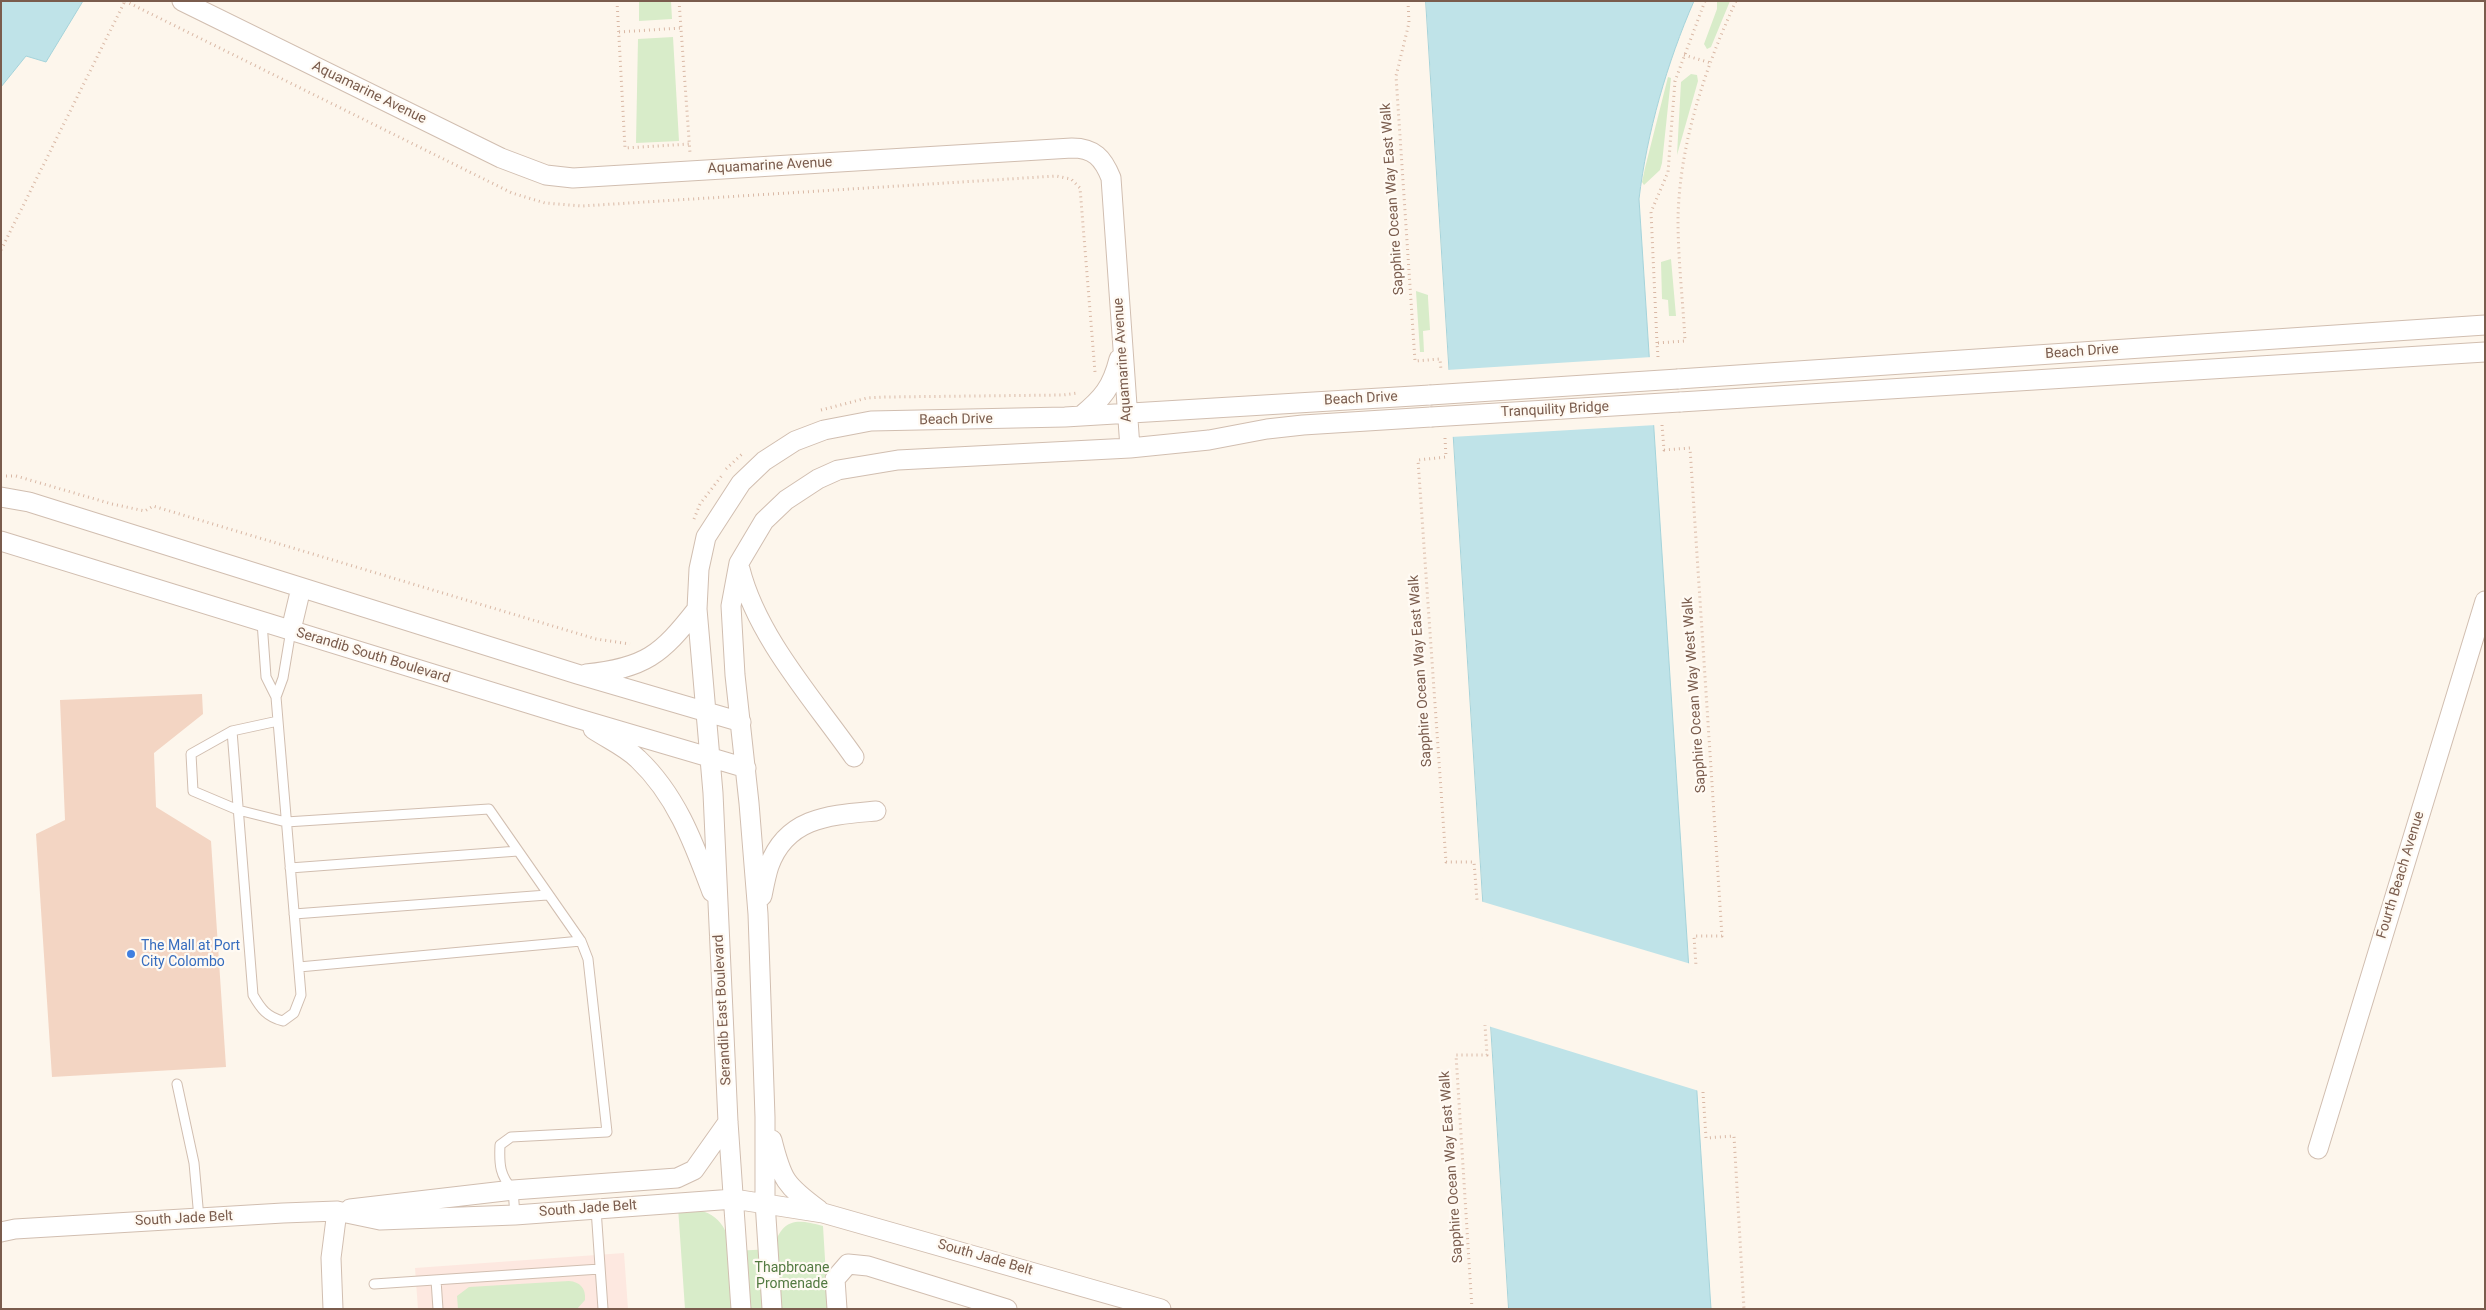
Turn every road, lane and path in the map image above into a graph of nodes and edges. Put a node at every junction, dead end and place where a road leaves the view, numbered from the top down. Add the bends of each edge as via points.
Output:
1 (125, 1) edge
2 (182, 1) edge
3 (617, 1) edge
4 (679, 1) edge
5 (1408, 1) edge
6 (1705, 1) edge
7 (1736, 1) edge
8 (681, 28) junction
9 (619, 32) junction
10 (1684, 55) junction
11 (1711, 63) junction
12 (689, 144) junction
13 (691, 171) junction
14 (693, 198) junction
15 (1, 250) edge
16 (2485, 325) edge
17 (1657, 343) junction
18 (1122, 348) junction
19 (2485, 352) edge
20 (1658, 357) dead end
21 (1441, 370) dead end
22 (1678, 379) joint
23 (1095, 381) dead end
24 (1080, 392) dead end
25 (1430, 395) joint
26 (1680, 402) joint
27 (814, 412) dead end
28 (1126, 413) junction
29 (1081, 416) junction
30 (1431, 417) joint
31 (1662, 425) dead end
32 (1445, 438) dead end
33 (1130, 448) junction
34 (747, 450) dead end
35 (1, 476) edge
36 (1, 497) edge
37 (693, 521) dead end
38 (1, 541) edge
39 (739, 563) junction
40 (301, 588) junction
41 (2485, 601) edge
42 (697, 609) junction
43 (262, 622) junction
44 (291, 630) junction
45 (633, 645) dead end
46 (577, 674) junction
47 (276, 697) junction
48 (706, 712) junction
49 (576, 718) junction
50 (278, 721) junction
51 (741, 722) junction
52 (232, 732) junction
53 (854, 757) dead end
54 (709, 758) junction
55 (746, 768) junction
56 (238, 810) junction
57 (876, 811) dead end
58 (286, 822) junction
59 (518, 851) junction
60 (290, 868) junction
61 (547, 895) junction
62 (1477, 900) dead end
63 (718, 907) junction
64 (294, 914) junction
65 (758, 914) junction
66 (581, 941) junction
67 (1696, 966) dead end
68 (299, 967) junction
69 (1485, 1025) dead end
70 (177, 1084) dead end
71 (1703, 1092) dead end
72 (765, 1117) junction
73 (728, 1122) junction
74 (2318, 1149) dead end
75 (514, 1190) junction
76 (734, 1199) junction
77 (765, 1202) junction
78 (596, 1209) junction
79 (337, 1212) junction
80 (823, 1213) junction
81 (515, 1215) junction
82 (200, 1218) junction
83 (1, 1232) edge
84 (600, 1269) junction
85 (436, 1280) junction
86 (374, 1284) dead end
87 (333, 1309) edge
88 (438, 1309) edge
89 (603, 1309) edge
90 (741, 1309) edge
91 (772, 1309) edge
92 (837, 1309) edge
93 (1007, 1309) edge
94 (1161, 1309) edge
95 (1472, 1309) edge
96 (1744, 1309) edge

1 - 14 path via 512,193 545,203 582,206
1 - 15 path
2 - 13 street, Aquamarine Avenue via 520,166 573,178
3 - 9 path
4 - 8 path
5 - 21 path, Sapphire Ocean Way East Walk via 1409,23 1396,76 1415,361 1440,360
6 - 10 path
7 - 11 path
8 - 9 path
8 - 12 path
9 - 12 path via 625,148
10 - 11 path
10 - 17 path via 1675,81 1668,172 1651,212
11 - 17 path via 1689,138 1682,176 1678,219 1685,341
12 - 13 path
13 - 14 path
13 - 18 street, Aquamarine Avenue via 1072,148 1092,150 1103,161 1111,178
14 - 23 path via 1046,176 1071,178 1080,188
16 - 22 street, Beach Drive
17 - 20 path
18 - 28 street, Aquamarine Avenue
18 - 29 street via 1109,389
19 - 26 street, Beach Drive
22 - 25 street, Tranquility Bridge, bridge
24 - 27 path via 1063,395 867,398
25 - 28 street, Beach Drive
26 - 30 street, Tranquility Bridge, bridge
28 - 29 street, Beach Drive
28 - 33 street, Aquamarine Avenue
29 - 42 street, Beach Drive via 871,421 824,430 795,441 764,461 741,483 706,537 698,569
30 - 33 street, Beach Drive via 1294,426 1209,440
31 - 67 path, Sapphire Ocean Way West Walk via 1664,450 1690,448 1722,936 1694,936
32 - 62 path, Sapphire Ocean Way East Walk via 1446,457 1418,460 1418,470 1446,862 1474,862
33 - 39 street, Beach Drive via 898,460 838,470 786,500 764,521
34 - 37 path via 732,461 700,504
35 - 45 path via 16,476 128,508 145,511 153,506 596,639
36 - 40 street via 29,502
38 - 43 street, Serandib South Boulevard
39 - 51 street, Beach Drive via 731,606
39 - 53 street via 754,612
40 - 44 street
40 - 46 street
41 - 74 street, Fourth Beach Avenue
42 - 46 street via 663,649 636,664 610,671
42 - 48 street, Beach Drive
43 - 44 street, Serandib South Boulevard
43 - 47 lane via 266,677
44 - 47 lane via 283,678
44 - 49 street, Serandib South Boulevard
46 - 48 street
47 - 50 lane
48 - 51 street
48 - 54 street, Serandib East Boulevard
49 - 54 street, Serandib South Boulevard
49 - 63 street via 638,758 668,795 688,828
50 - 52 lane
50 - 58 lane
51 - 55 street
52 - 56 lane
52 - 56 lane via 191,754 193,791
54 - 55 street, Serandib South Boulevard
54 - 63 street, Serandib East Boulevard
55 - 65 street
56 - 58 lane
56 - 68 lane via 253,995 270,1018 283,1021 294,1013 301,995
57 - 65 street via 813,819 793,832 769,865
58 - 59 lane via 489,809
58 - 60 lane
59 - 60 lane
59 - 61 lane
60 - 64 lane
61 - 64 lane
61 - 66 lane
63 - 73 street, Serandib East Boulevard
64 - 68 lane
65 - 72 street
66 - 68 lane
66 - 75 lane via 588,959 607,1132 511,1137 500,1145 499,1165 503,1179
69 - 95 path, Sapphire Ocean Way East Walk via 1486,1055 1456,1055
70 - 82 lane via 194,1163
71 - 96 path via 1706,1138 1734,1136
72 - 77 street
72 - 80 street via 780,1171 793,1190
73 - 75 street via 694,1170 677,1178
73 - 76 street, Serandib East Boulevard
75 - 79 street via 380,1204
75 - 81 lane
76 - 77 street, South Jade Belt
76 - 78 street, South Jade Belt
76 - 90 street, Serandib East Boulevard
77 - 80 street, South Jade Belt
77 - 91 street
78 - 81 street, South Jade Belt
78 - 84 lane
79 - 81 street, South Jade Belt via 380,1220
79 - 82 street, South Jade Belt
79 - 87 street via 330,1258
80 - 94 street, South Jade Belt
82 - 83 street, South Jade Belt
84 - 85 lane
84 - 89 lane
85 - 86 lane
85 - 88 lane
92 - 93 street via 835,1279 848,1264 868,1266

